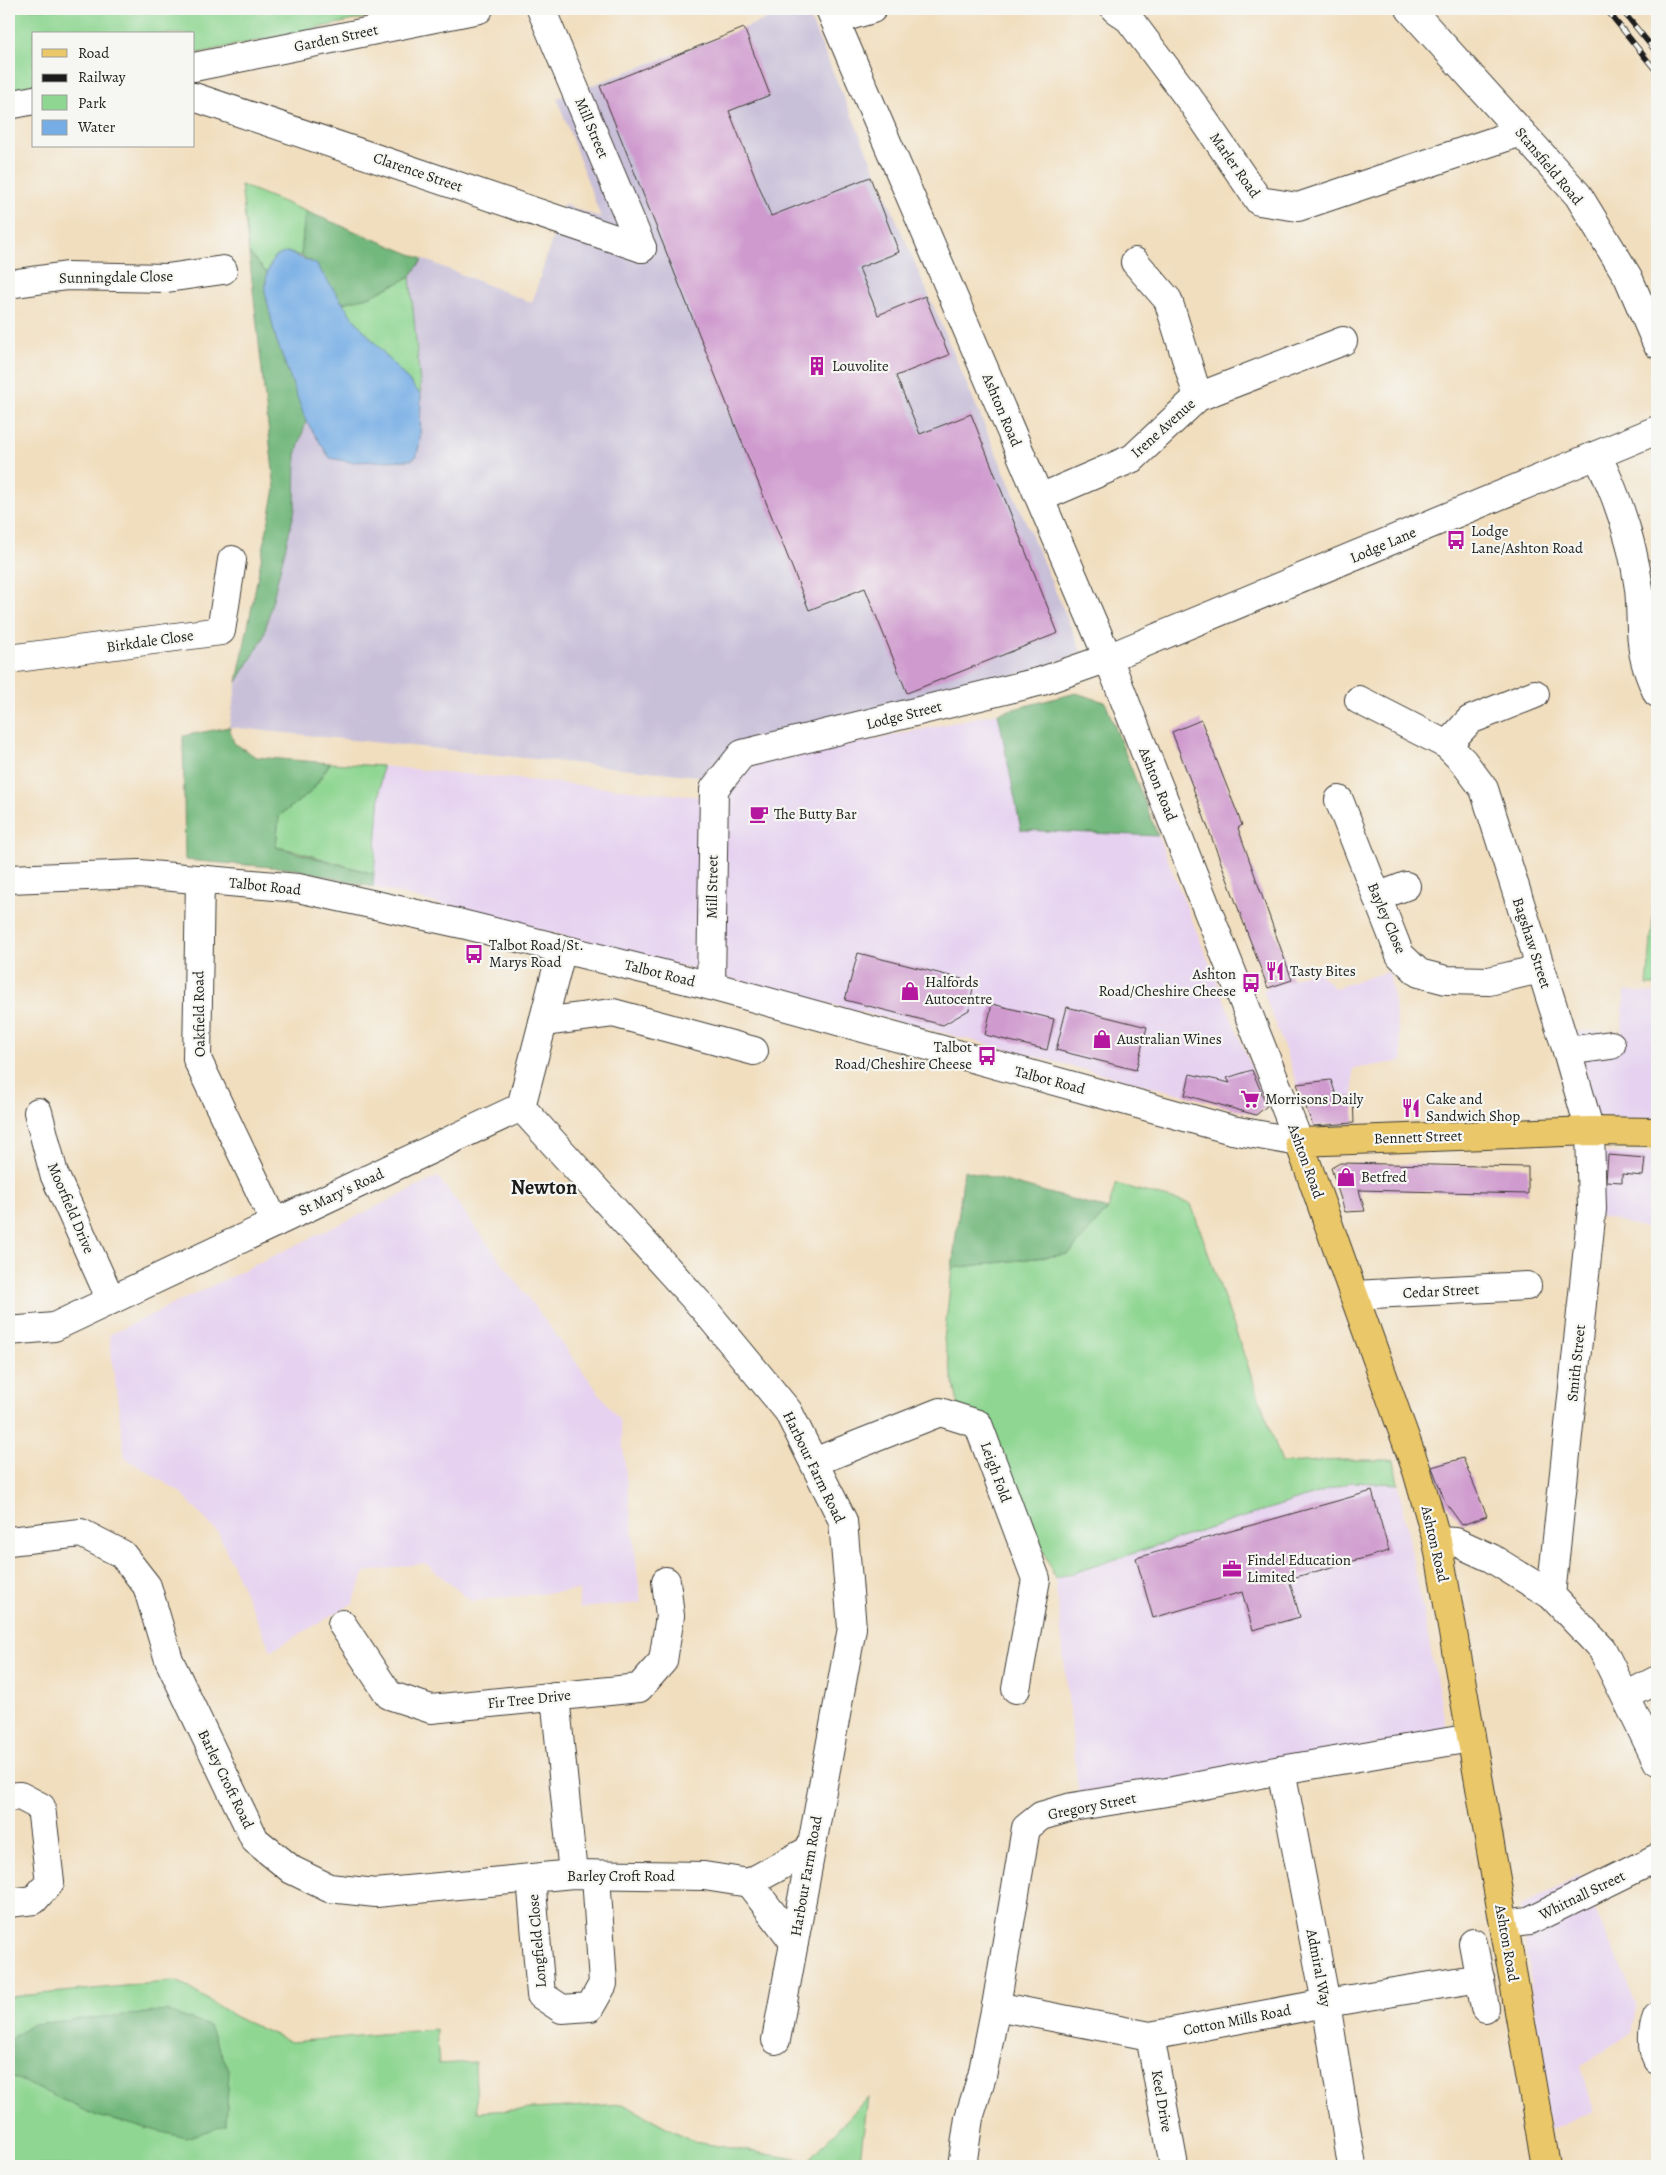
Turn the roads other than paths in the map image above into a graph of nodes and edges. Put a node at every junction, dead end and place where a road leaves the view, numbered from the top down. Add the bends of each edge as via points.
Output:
1 (479, 9) edge
2 (541, 9) edge
3 (872, 9) edge
4 (1115, 9) edge
5 (1410, 9) edge
6 (832, 14) edge
7 (195, 67) edge
8 (195, 97) edge
9 (32, 100) edge
10 (9, 106) edge
11 (1521, 132) junction
12 (642, 248) joint
13 (1135, 262) dead end
14 (223, 270) dead end
15 (9, 284) edge
16 (1344, 341) dead end
17 (1657, 344) edge
18 (1198, 397) junction
19 (1657, 430) edge
20 (1596, 455) junction
21 (1040, 498) junction
22 (232, 560) dead end
23 (1108, 658) junction
24 (9, 659) edge
25 (1654, 677) edge
26 (1535, 694) dead end
27 (1359, 700) dead end
28 (1455, 753) junction
29 (714, 789) joint
30 (1339, 800) dead end
31 (200, 879) junction
32 (9, 880) edge
33 (1406, 886) dead end
34 (1377, 898) junction
35 (562, 949) junction
36 (1540, 969) junction
37 (711, 986) junction
38 (543, 1022) junction
39 (1611, 1045) dead end
40 (754, 1051) dead end
41 (1567, 1051) junction
42 (521, 1107) junction
43 (38, 1112) dead end
44 (1590, 1131) junction
45 (1657, 1132) edge
46 (1299, 1142) junction
47 (275, 1223) junction
48 (1527, 1286) dead end
49 (1354, 1295) junction
50 (111, 1300) junction
51 (9, 1332) edge
52 (814, 1462) junction
53 (9, 1541) edge
54 (1437, 1541) junction
55 (666, 1581) dead end
56 (1551, 1595) junction
57 (342, 1624) dead end
58 (1657, 1680) edge
59 (1016, 1689) dead end
60 (555, 1696) junction
61 (1626, 1696) junction
62 (1471, 1738) junction
63 (1657, 1762) edge
64 (1281, 1770) junction
65 (9, 1797) edge
66 (811, 1848) junction
67 (1657, 1858) edge
68 (584, 1874) junction
69 (531, 1878) junction
70 (749, 1883) junction
71 (9, 1903) edge
72 (1504, 1924) junction
73 (794, 1942) junction
74 (1473, 1943) dead end
75 (1480, 1978) junction
76 (1326, 2002) junction
77 (996, 2006) junction
78 (1486, 2008) dead end
79 (1657, 2017) edge
80 (1150, 2036) junction
81 (776, 2040) dead end
82 (1657, 2060) edge
83 (962, 2166) edge
84 (1174, 2166) edge
85 (1352, 2166) edge
86 (1546, 2166) edge

1 - 7 street, Garden Street
2 - 12 street, Mill Street
3 - 6 street
4 - 11 street, Marler Road via 1129,19 1193,104 1259,201 1298,207
5 - 11 street, Stansfield Road
6 - 21 street, Ashton Road
8 - 12 street, Clarence Street
9 - 10 street
11 - 17 street, Stansfield Road via 1578,195 1628,277
13 - 18 street via 1168,300
14 - 15 street, Sunningdale Close via 167,278 66,276
16 - 18 street, Irene Avenue
18 - 21 street, Irene Avenue via 1133,458
19 - 20 street, Lodge Lane
20 - 23 street, Lodge Lane
20 - 25 street via 1630,535 1639,590 1642,644
21 - 23 street, Ashton Road
22 - 24 street, Birkdale Close via 222,631
23 - 29 street, Lodge Street via 1042,681 742,754
23 - 46 street, Ashton Road
26 - 28 street via 1470,720
27 - 28 street
28 - 36 street, Bagshaw Street via 1484,789
29 - 37 street, Mill Street
30 - 34 street, Bayley Close
31 - 32 street, Talbot Road via 140,874
31 - 35 street, Talbot Road via 298,888
31 - 47 street, Oakfield Road via 197,1058
33 - 34 street
34 - 36 street, Bayley Close via 1400,955 1419,973 1446,980 1489,981
35 - 37 street, Talbot Road
35 - 38 street
36 - 41 street, Bagshaw Street
37 - 46 street, Talbot Road via 1232,1130
38 - 40 street via 613,1013
38 - 42 street
39 - 41 street
41 - 44 street, Bagshaw Street
42 - 47 street, St Mary's Road
42 - 52 street, Harbour Farm Road via 704,1309 788,1410
43 - 50 street, Moorfield Drive via 54,1174
44 - 45 main road, Bennett Street
44 - 46 main road, Bennett Street
44 - 56 street, Smith Street via 1592,1209
46 - 49 main road, Ashton Road
47 - 50 street, St Mary's Road
48 - 49 street, Cedar Street
49 - 54 main road, Ashton Road via 1417,1471
50 - 51 street, St Mary's Road via 54,1327
52 - 59 street, Leigh Fold via 940,1412 978,1424 1036,1579
52 - 66 street, Harbour Farm Road via 843,1520 852,1628
53 - 69 street, Barley Croft Road via 82,1533 122,1554 148,1586 169,1660 255,1840 292,1870 328,1888 376,1893
54 - 56 street via 1456,1542 1491,1558
54 - 62 main road, Ashton Road
55 - 60 street, Fir Tree Drive via 670,1616 663,1661 639,1688
56 - 61 street via 1602,1649
57 - 60 street, Fir Tree Drive via 389,1695 431,1709
58 - 61 street
60 - 68 street
61 - 63 street
62 - 64 street, Gregory Street
62 - 72 main road, Ashton Road
64 - 76 street, Admiral Way
64 - 77 street, Gregory Street via 1072,1807 1041,1816 1026,1828
65 - 71 street via 20,1796 42,1807 50,1882 34,1900
66 - 70 street
66 - 73 street, Harbour Farm Road
67 - 72 street, Whitnall Street via 1529,1921
68 - 69 street, Barley Croft Road
68 - 69 street, Longfield Close via 603,1984 590,2006 562,2009 542,1995
68 - 70 street, Barley Croft Road via 704,1876
70 - 73 street
72 - 86 main road, Ashton Road
73 - 81 street, Harbour Farm Road
74 - 75 street
75 - 76 street, Cotton Mills Road
75 - 78 street
76 - 80 street, Cotton Mills Road
76 - 85 street, Admiral Way
77 - 80 street, Cotton Mills Road
77 - 83 street, Gregory Street via 982,2076 969,2118
79 - 82 street via 1654,2054
80 - 84 street, Keel Drive

